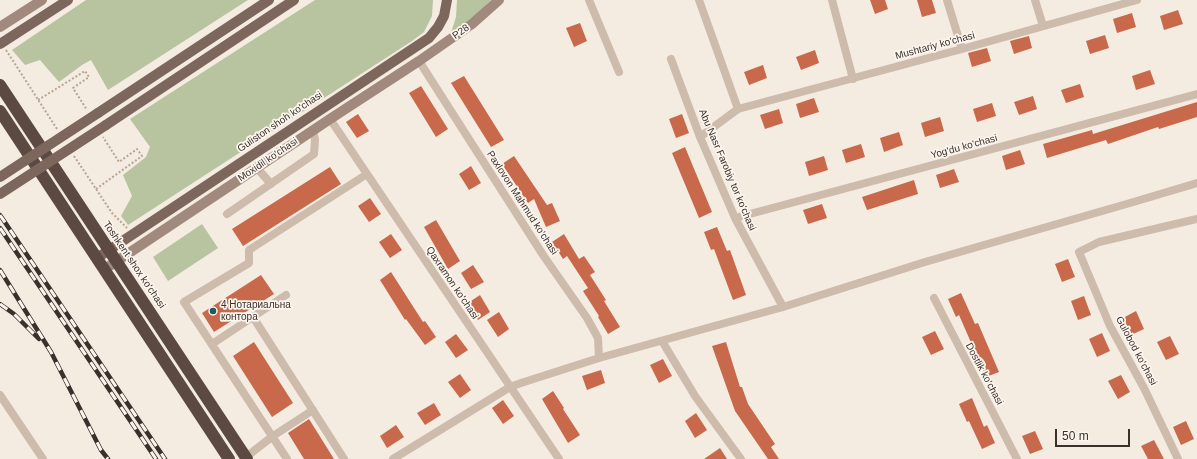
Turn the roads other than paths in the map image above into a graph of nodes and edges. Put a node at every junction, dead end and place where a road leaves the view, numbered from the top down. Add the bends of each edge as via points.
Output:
1 (42, 0) edge
2 (68, 0) edge
3 (269, 0) edge
4 (294, 0) edge
5 (447, 0) edge
6 (499, 0) edge
7 (590, 0) edge
8 (699, 0) edge
9 (832, 0) edge
10 (947, 0) edge
11 (1035, 0) edge
12 (1137, 0) edge
13 (1043, 26) junction
14 (0, 27) edge
15 (0, 44) edge
16 (962, 49) junction
17 (671, 59) dead end
18 (419, 61) junction
19 (619, 72) dead end
20 (853, 79) junction
21 (0, 85) edge
22 (1197, 94) edge
23 (738, 109) junction
24 (0, 111) edge
25 (330, 119) junction
26 (313, 130) junction
27 (700, 137) junction
28 (257, 168) junction
29 (367, 174) junction
30 (0, 177) edge
31 (1197, 183) edge
32 (271, 184) junction
33 (0, 194) edge
34 (227, 214) dead end
35 (735, 218) junction
36 (1197, 219) edge
37 (109, 251) junction
38 (97, 258) junction
39 (117, 262) junction
40 (105, 269) junction
41 (286, 295) dead end
42 (934, 298) dead end
43 (783, 307) junction
44 (254, 317) junction
45 (662, 341) junction
46 (212, 344) junction
47 (599, 358) junction
48 (510, 387) junction
49 (0, 395) edge
50 (313, 410) junction
51 (273, 436) junction
52 (247, 458) edge
53 (43, 459) edge
54 (229, 459) edge
55 (288, 459) edge
56 (344, 459) edge
57 (393, 459) edge
58 (559, 459) edge
59 (741, 459) edge
60 (1017, 459) edge
61 (1178, 459) edge

1 - 14 main road
2 - 15 main road
3 - 30 main road, bridge
4 - 33 main road, bridge
5 - 37 main road, Guliston shoh ko'chasi via 444,16 429,38
6 - 18 main road, Р28 via 472,24
7 - 19 street
8 - 23 street
9 - 20 street
10 - 16 street
11 - 13 street
12 - 13 street, Mushtariy ko'chasi
13 - 16 street, Mushtariy ko'chasi
16 - 20 street, Mushtariy ko'chasi
17 - 27 street, Abu Nasr Farobiy tor ko'chasi
18 - 25 main road, Moxidil ko'chasi
18 - 47 street, Paxlovon Mahmud ko'chasi via 543,255 587,318 598,338
20 - 23 street, Mushtariy ko'chasi
21 - 37 highway, Toshkent shox ko'chasi
22 - 35 street, Yog'du ko'chasi
23 - 27 street
24 - 38 highway
25 - 26 main road, Moxidil ko'chasi
25 - 29 street, Qaxramon ko'chasi
26 - 28 main road, Moxidil ko'chasi
26 - 32 street via 314,154
27 - 35 street, Abu Nasr Farobiy tor ko'chasi
28 - 32 street
28 - 39 main road, Moxidil ko'chasi
29 - 46 street via 249,250 249,263 184,302
29 - 48 street, Qaxramon ko'chasi
31 - 43 street via 924,262
32 - 34 street
35 - 43 street, Abu Nasr Farobiy tor ko'chasi
36 - 61 street, Gulobod ko'chasi via 1099,242 1079,252 1110,326 1144,388
37 - 38 main road, Guliston shoh ko'chasi
37 - 39 highway, Toshkent shox ko'chasi
38 - 40 highway
39 - 40 main road, Moxidil ko'chasi
39 - 52 highway, Toshkent shox ko'chasi
40 - 54 highway
41 - 44 street
42 - 60 street, Dostlik ko'chasi
43 - 45 street
44 - 46 street
44 - 50 street
45 - 47 street
45 - 59 street via 695,396
46 - 51 street
47 - 48 street
48 - 57 street
48 - 58 street, Qaxramon ko'chasi
49 - 53 street
50 - 51 street
50 - 56 street
51 - 52 street
51 - 55 street

